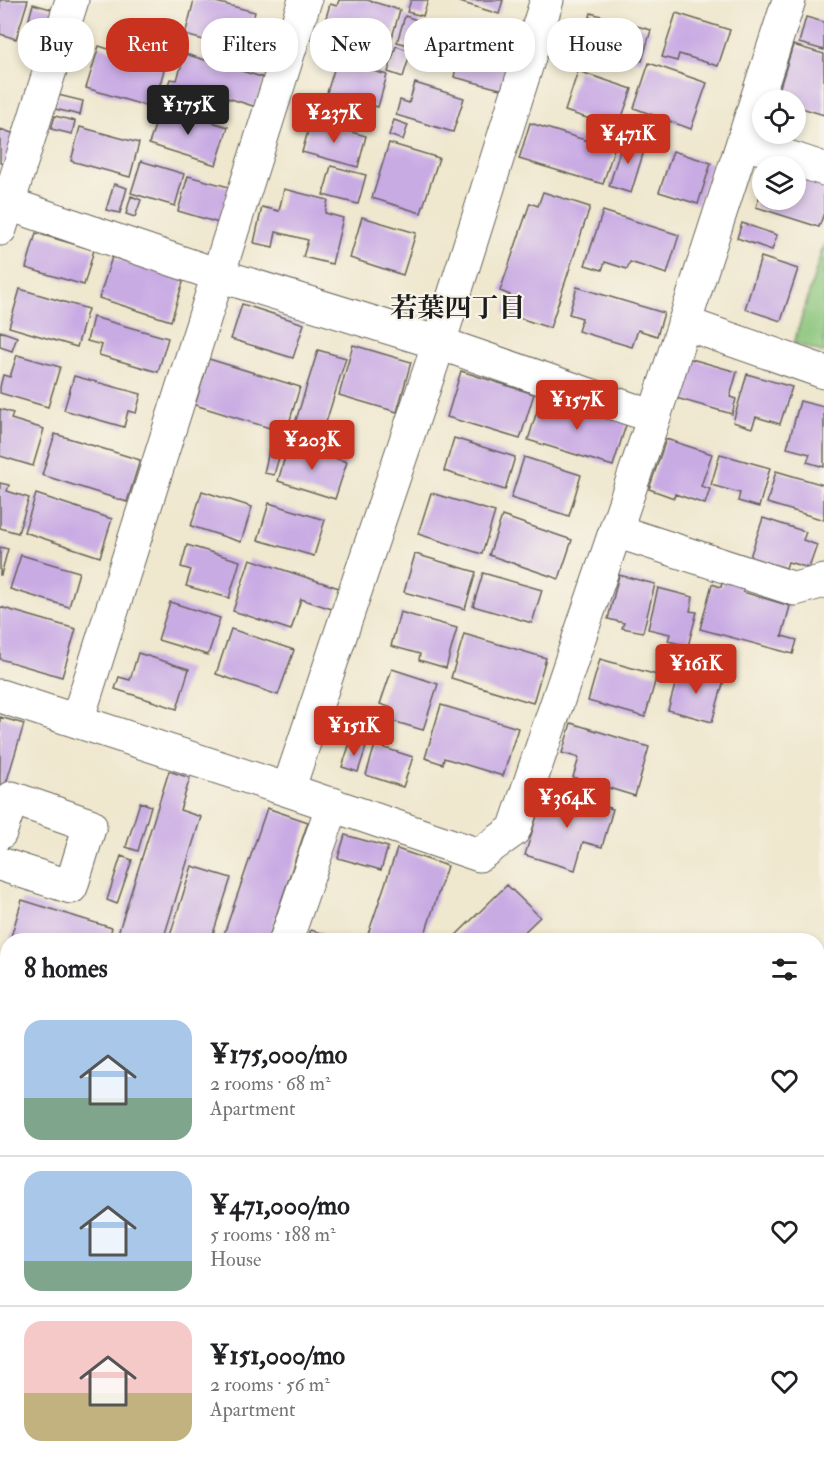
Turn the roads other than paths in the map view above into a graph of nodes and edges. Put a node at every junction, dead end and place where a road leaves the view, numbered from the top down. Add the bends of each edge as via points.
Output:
1 (72, 0) edge
2 (306, 0) edge
3 (547, 0) edge
4 (789, 0) edge
5 (743, 142) junction
6 (824, 169) edge
7 (3, 212) edge
8 (219, 275) junction
9 (684, 323) junction
10 (439, 343) junction
11 (824, 372) edge
12 (654, 417) junction
13 (616, 531) junction
14 (824, 581) edge
15 (0, 696) edge
16 (77, 721) junction
17 (288, 790) junction
18 (333, 804) junction
19 (0, 833) edge
20 (0, 864) edge
21 (288, 933) edge

1 - 7 street
2 - 8 street
3 - 10 street
4 - 5 street
5 - 6 street
5 - 9 street
7 - 8 street
8 - 10 street
8 - 16 street
9 - 11 street
9 - 12 street
10 - 12 street
10 - 17 street
12 - 13 street
13 - 14 street via 795,589
13 - 18 street via 514,830 479,855
15 - 16 street
16 - 17 street
17 - 18 street
18 - 21 street
19 - 20 street via 12,798 90,825 71,886

